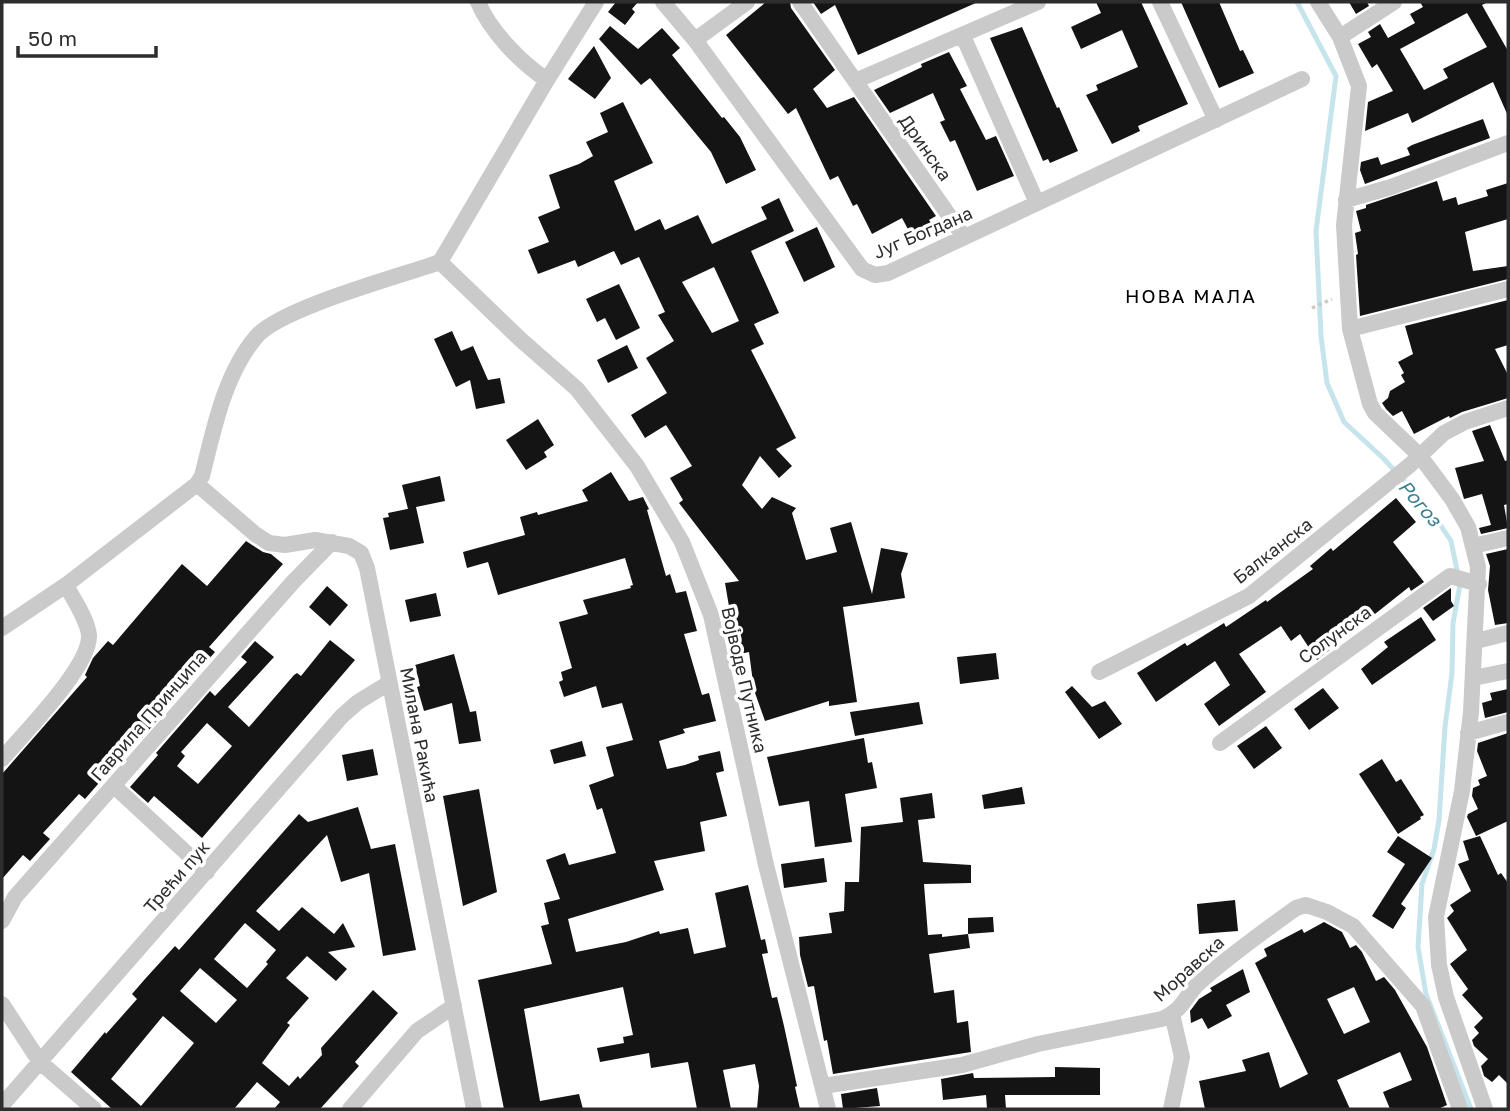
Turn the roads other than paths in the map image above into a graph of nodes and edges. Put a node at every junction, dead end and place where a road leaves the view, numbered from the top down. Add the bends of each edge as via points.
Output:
1 (478, 2) edge
2 (596, 2) edge
3 (663, 2) edge
4 (747, 2) edge
5 (800, 2) edge
6 (1038, 2) edge
7 (1160, 2) edge
8 (1318, 2) edge
9 (1394, 2) edge
10 (962, 36) junction
11 (1340, 37) junction
12 (695, 40) junction
13 (1302, 79) dead end
14 (547, 80) junction
15 (855, 81) junction
16 (1216, 120) junction
17 (1508, 143) edge
18 (1346, 200) junction
19 (1037, 203) junction
20 (964, 237) junction
21 (440, 262) junction
22 (1508, 289) edge
23 (1350, 329) junction
24 (1508, 408) edge
25 (1415, 461) junction
26 (197, 484) junction
27 (1508, 538) edge
28 (332, 542) junction
29 (1473, 546) junction
30 (1466, 580) junction
31 (66, 585) junction
32 (2, 628) edge
33 (1508, 633) edge
34 (1476, 641) junction
35 (1508, 671) edge
36 (1099, 672) dead end
37 (1473, 678) junction
38 (390, 682) junction
39 (1508, 722) edge
40 (1468, 733) junction
41 (1220, 743) dead end
42 (2, 759) edge
43 (114, 786) junction
44 (207, 872) junction
45 (2, 921) edge
46 (2, 1004) edge
47 (453, 1006) junction
48 (1172, 1014) junction
49 (40, 1062) junction
50 (824, 1086) junction
51 (2, 1105) edge
52 (93, 1109) edge
53 (350, 1109) edge
54 (474, 1109) edge
55 (828, 1109) edge
56 (1171, 1109) edge
57 (1460, 1109) edge
58 (1485, 1109) edge

1 - 14 street via 513,52
2 - 14 street
3 - 12 street, Југ Богдана
4 - 12 street
5 - 15 street, Дринска
6 - 10 street
7 - 16 street
8 - 11 street
9 - 11 street
10 - 15 street
10 - 19 street
11 - 18 street via 1359,86
12 - 20 street, Југ Богдана via 862,269 882,275
13 - 16 street, Југ Богдана
14 - 21 street
15 - 20 street, Дринска
16 - 19 street, Југ Богдана
17 - 18 street
18 - 23 street
19 - 20 street, Југ Богдана
21 - 26 street via 312,305 257,335 231,382
21 - 50 street, Војводе Путника via 577,389 637,466 682,542 711,615 766,865
22 - 23 street
23 - 25 street via 1370,404
24 - 25 street via 1444,433
25 - 29 street via 1458,508
25 - 36 street, Балканска via 1249,596
26 - 28 street, Милана Ракића via 269,542
26 - 31 street
27 - 29 street
28 - 38 street, Милана Ракића via 360,553 367,568
28 - 43 street, Гаврила Принципа
29 - 30 street via 1478,567
30 - 34 street
30 - 41 street, Солунска
31 - 32 street
31 - 42 street via 85,622 87,653
33 - 34 street
34 - 37 street
35 - 37 street
37 - 40 street
38 - 44 street, Трећи пук via 342,716
38 - 47 street, Милана Ракића
39 - 40 street
40 - 58 street via 1462,792 1436,917 1446,997
43 - 44 street
43 - 45 street, Гаврила Принципа via 15,897
44 - 49 street, Трећи пук
46 - 49 street
47 - 53 street via 417,1031
47 - 54 street, Милана Ракића
48 - 50 street, Моравска via 962,1065
48 - 56 street via 1182,1058
48 - 57 street, Моравска via 1200,982 1244,946 1306,905 1353,926 1423,1006
49 - 51 street, Трећи пук
49 - 52 street
50 - 55 street, Војводе Путника

